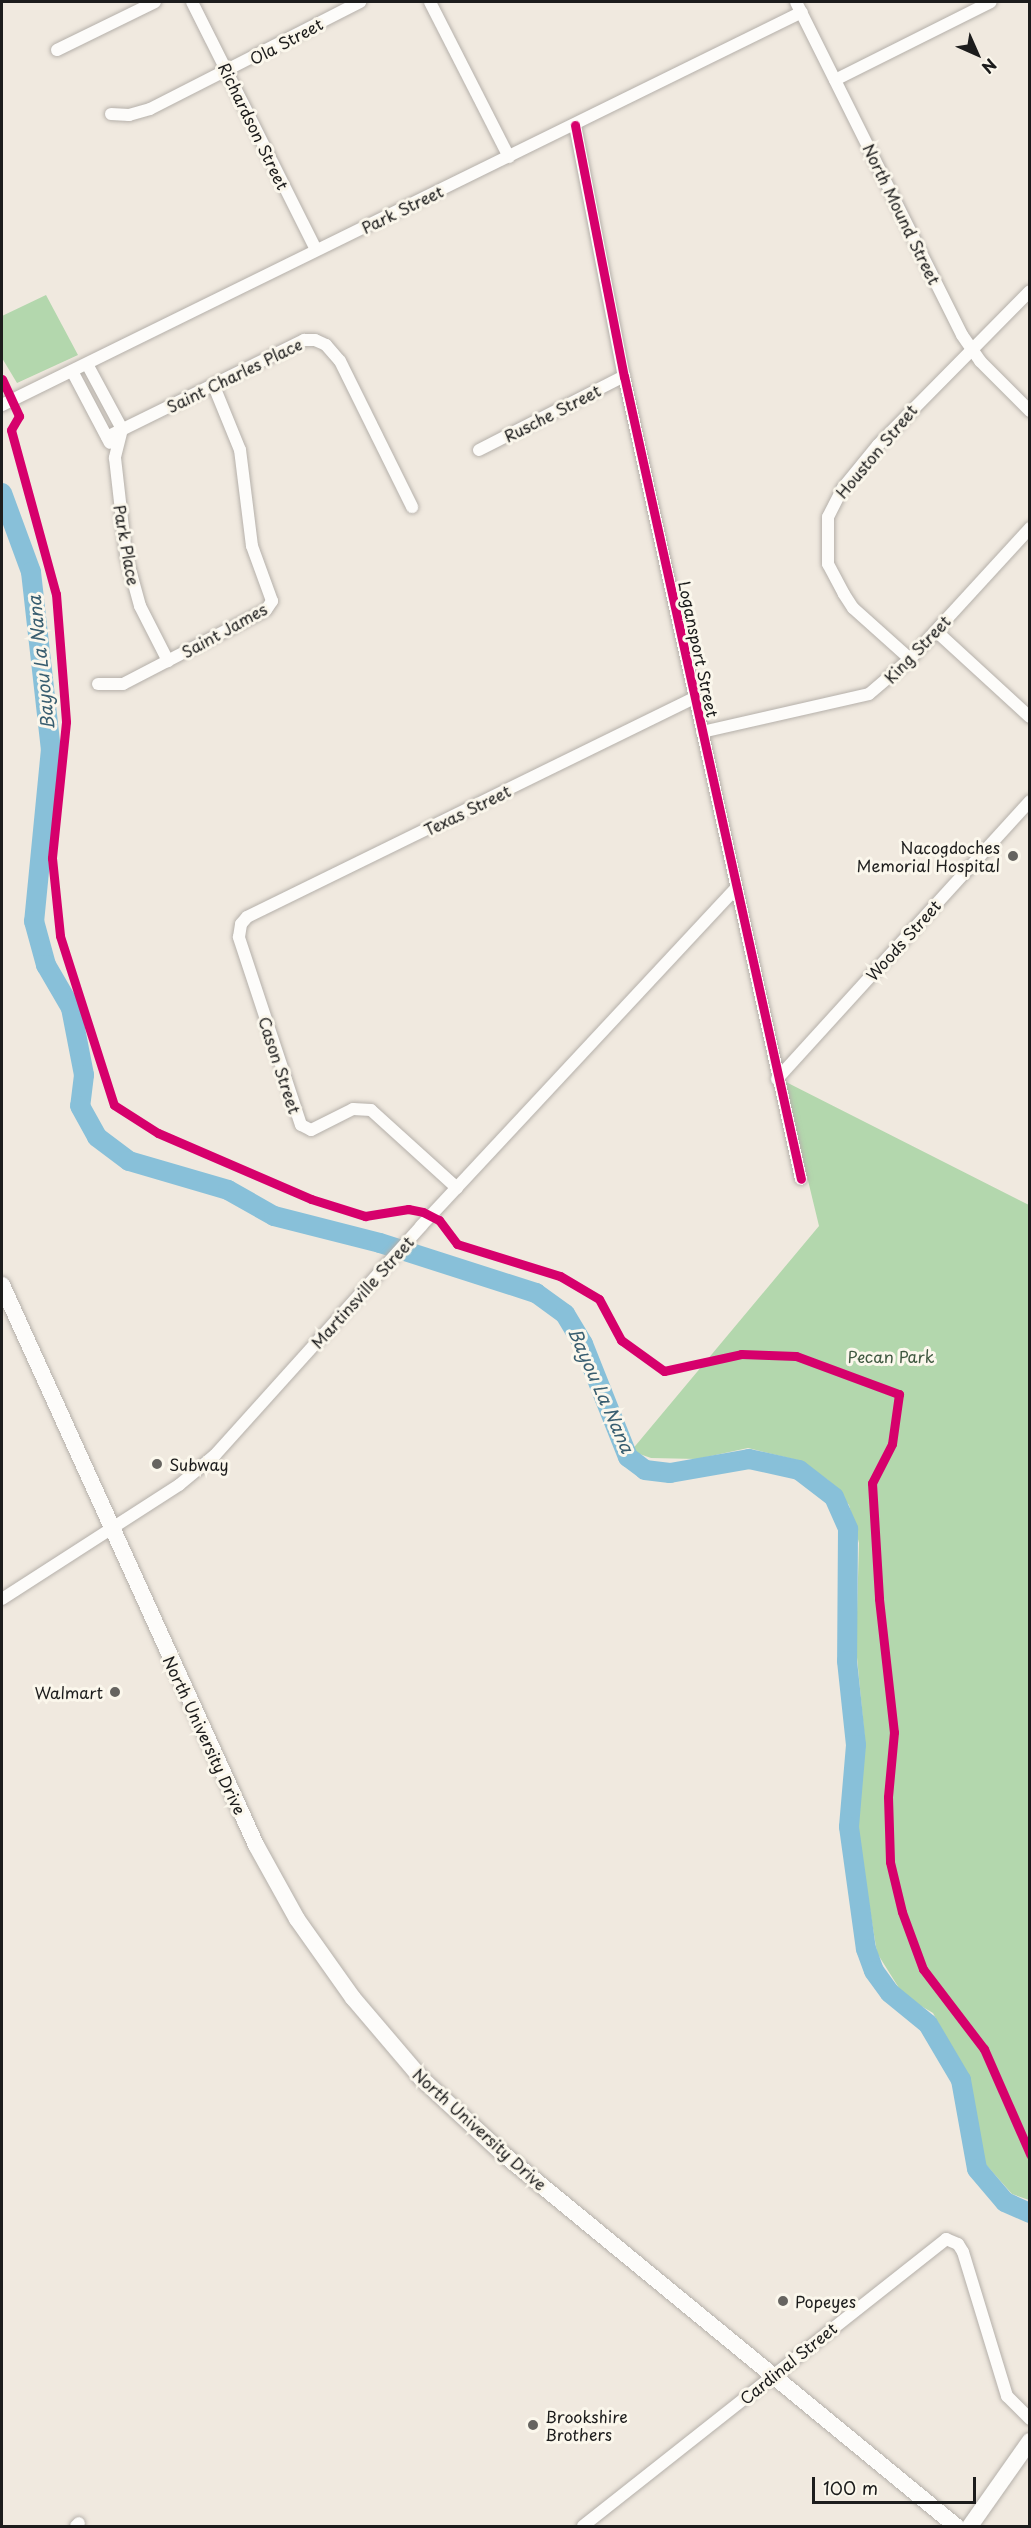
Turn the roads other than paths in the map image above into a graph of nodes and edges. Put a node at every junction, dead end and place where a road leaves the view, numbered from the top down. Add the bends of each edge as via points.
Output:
1 (155, 2) edge
2 (192, 2) edge
3 (360, 2) edge
4 (430, 2) edge
5 (991, 2) edge
6 (799, 7) edge
7 (57, 50) dead end
8 (227, 72) junction
9 (835, 80) junction
10 (111, 114) dead end
11 (575, 124) junction
12 (509, 157) junction
13 (316, 250) junction
14 (1029, 291) edge
15 (971, 349) junction
16 (87, 364) junction
17 (72, 371) junction
18 (624, 376) junction
19 (213, 384) junction
20 (2, 405) edge
21 (1029, 411) edge
22 (122, 429) junction
23 (107, 437) junction
24 (479, 450) dead end
25 (115, 458) junction
26 (412, 507) dead end
27 (1029, 528) edge
28 (936, 631) junction
29 (910, 659) junction
30 (168, 661) junction
31 (98, 684) dead end
32 (695, 698) junction
33 (1028, 711) edge
34 (702, 732) junction
35 (1029, 801) edge
36 (735, 889) junction
37 (241, 924) joint
38 (777, 1079) junction
39 (801, 1179) dead end
40 (457, 1188) junction
41 (2, 1285) edge
42 (111, 1529) junction
43 (2, 1599) edge
44 (771, 2376) junction
45 (1029, 2419) edge
46 (1029, 2441) edge
47 (583, 2526) edge
48 (956, 2526) edge
49 (970, 2526) edge

1 - 7 street
2 - 8 street, Richardson Street
3 - 8 street, Ola Street
4 - 12 street
5 - 9 street
6 - 9 street, North Mound Street
6 - 11 street, Park Street
8 - 10 street, Ola Street via 150,109 129,115
8 - 13 street, Richardson Street
9 - 15 street, North Mound Street
11 - 12 street, Park Street
11 - 18 street, Logansport Street
12 - 13 street, Park Street
13 - 16 street, Park Street
14 - 15 street, Houston Street
15 - 21 street, North Mound Street
15 - 29 street, Houston Street via 911,408 842,489 826,524 828,564 844,594 853,608
16 - 17 street, Park Street
16 - 22 street
17 - 20 street, Park Street
17 - 23 street, Park Place
18 - 24 street, Rusche Street
18 - 32 street, Logansport Street
19 - 22 street, Saint Charles Place
19 - 26 street, Saint Charles Place via 304,340 326,345 340,361
19 - 30 street, Saint James via 240,450 252,546 272,601 266,610
22 - 23 street, Saint Charles Place
22 - 25 street, Park Place
23 - 25 street, Park Place
25 - 30 street, Park Place via 132,579 140,606
27 - 28 street, King Street
28 - 29 street, King Street
28 - 33 street
29 - 34 street, King Street via 881,686 859,698
30 - 31 street, Saint James via 123,684
32 - 34 street, Logansport Street
32 - 37 street, Texas Street via 247,917
34 - 36 street, Logansport Street
35 - 38 street, Woods Street
36 - 38 street, Logansport Street
36 - 40 street, Martinsville Street
37 - 40 street, Cason Street via 239,937 301,1125 311,1130 353,1109 371,1110
38 - 39 street, Logansport Street
40 - 42 street, Martinsville Street via 215,1455 179,1485
41 - 42 main road, North University Drive
42 - 43 street, Martinsville Street
42 - 44 main road, North University Drive via 256,1845 297,1919 353,1998 421,2078 470,2124
44 - 45 street, Cardinal Street via 939,2243 950,2240 963,2252 1007,2396
44 - 47 street, Cardinal Street
44 - 48 main road, North University Drive
46 - 49 main road

